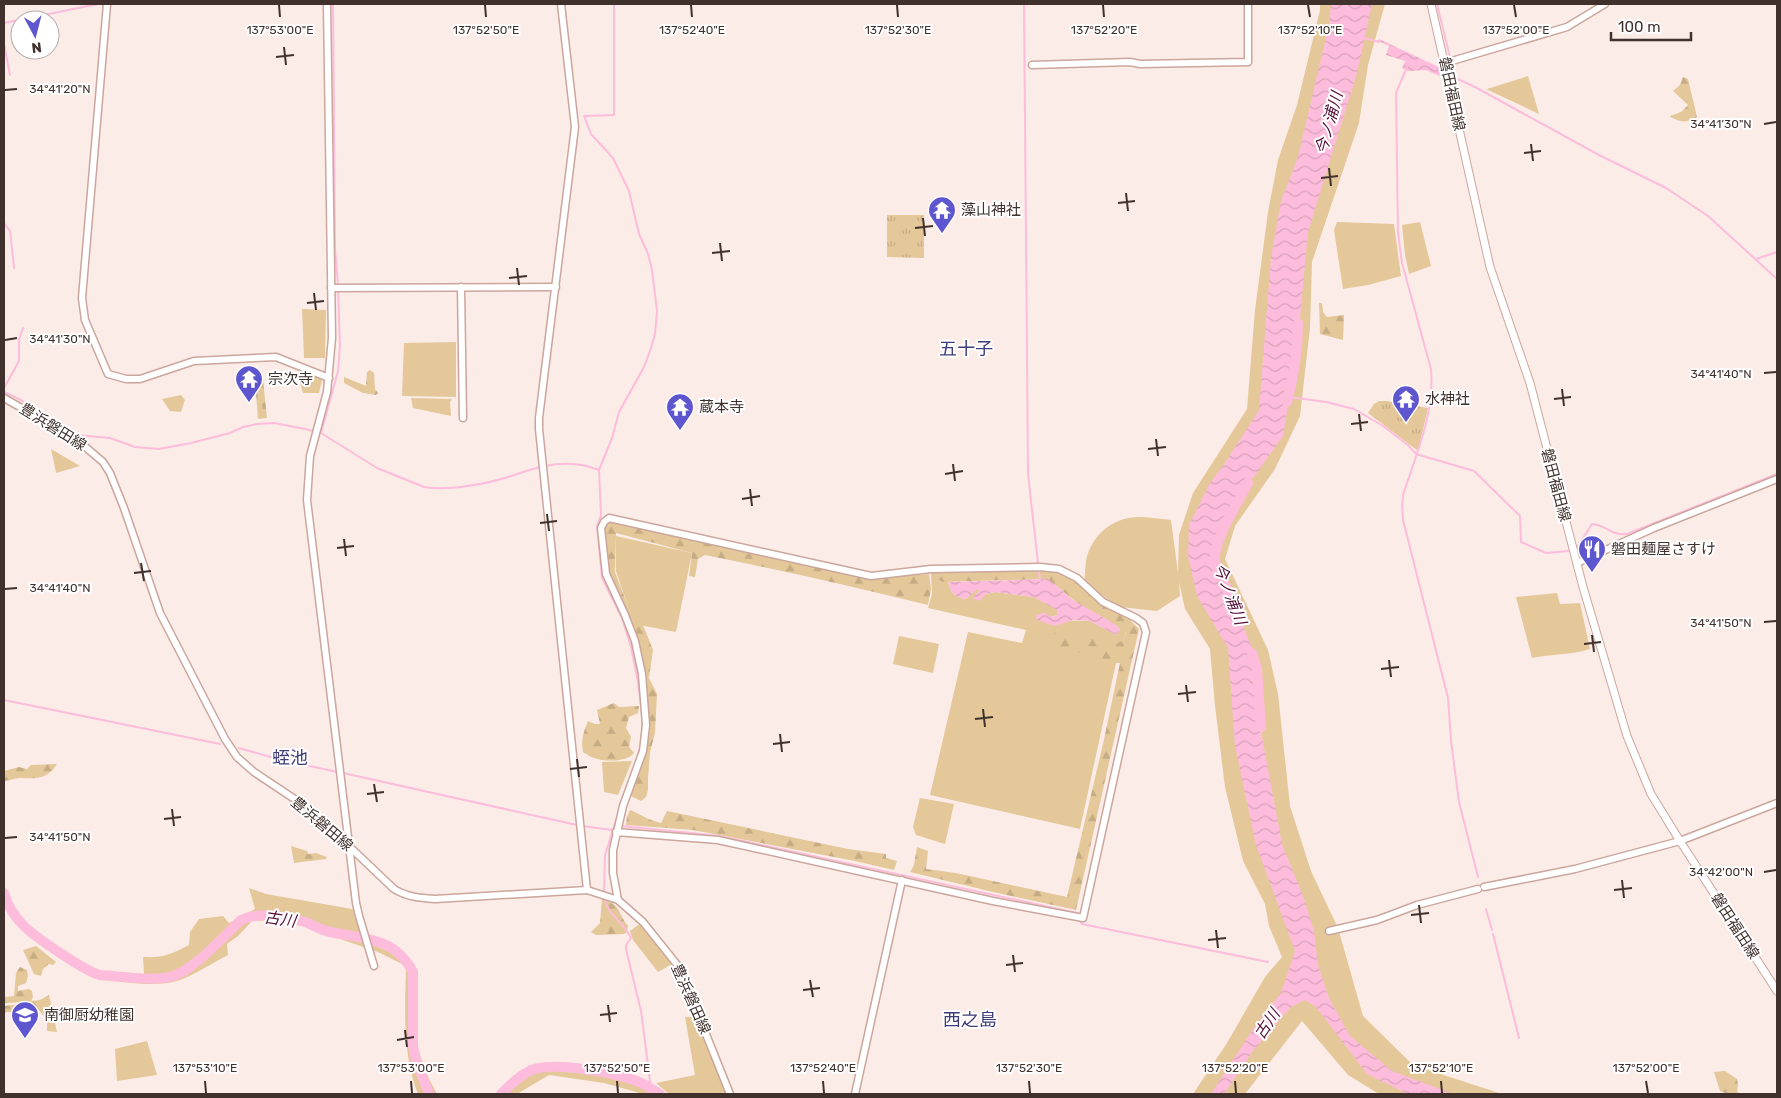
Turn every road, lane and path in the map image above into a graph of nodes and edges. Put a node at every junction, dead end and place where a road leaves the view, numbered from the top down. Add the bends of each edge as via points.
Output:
1 (107, 4) edge
2 (327, 4) edge
3 (562, 4) edge
4 (1248, 4) edge
5 (1432, 4) edge
6 (1605, 4) edge
7 (1445, 63) junction
8 (1032, 65) dead end
9 (556, 286) junction
10 (461, 287) junction
11 (331, 288) junction
12 (329, 378) junction
13 (4, 398) edge
14 (463, 418) dead end
15 (1777, 479) edge
16 (1577, 562) junction
17 (1777, 803) edge
18 (616, 832) junction
19 (1680, 841) junction
20 (350, 848) junction
21 (902, 880) junction
22 (588, 890) junction
23 (618, 900) junction
24 (1329, 931) dead end
25 (374, 966) dead end
26 (1777, 991) edge
27 (730, 1094) edge
28 (855, 1094) edge

1 - 12 street via 82,298 85,320 108,374 140,379 194,361 276,357
2 - 11 street
3 - 9 street via 575,128
4 - 8 street via 1248,62
5 - 7 main road, 磐田福田線
6 - 7 street via 1567,27
7 - 16 main road, 磐田福田線 via 1490,267 1530,383
9 - 10 street
9 - 22 street via 539,418
10 - 11 street
10 - 14 street
11 - 12 street
12 - 20 street via 310,456 308,508
13 - 20 street, 豊浜磐田線 via 76,439 102,462 124,508 160,613 225,739 245,764 311,810
15 - 16 street
16 - 19 main road, 磐田福田線 via 1626,736 1651,794
17 - 19 street
18 - 21 street via 718,840
18 - 21 street via 643,751 646,725 642,674 635,641 606,574 601,528 609,518 871,576 931,569 1059,569 1077,578 1103,602 1136,618 1146,632 1083,918
18 - 23 street via 612,862
19 - 24 street via 1575,869 1417,904 1377,920
19 - 26 main road, 磐田福田線
20 - 22 street, 豊浜磐田線 via 394,889 414,897 435,899
20 - 25 street via 356,903
21 - 28 street
22 - 23 street, 豊浜磐田線
23 - 27 street, 豊浜磐田線 via 643,922 679,967

